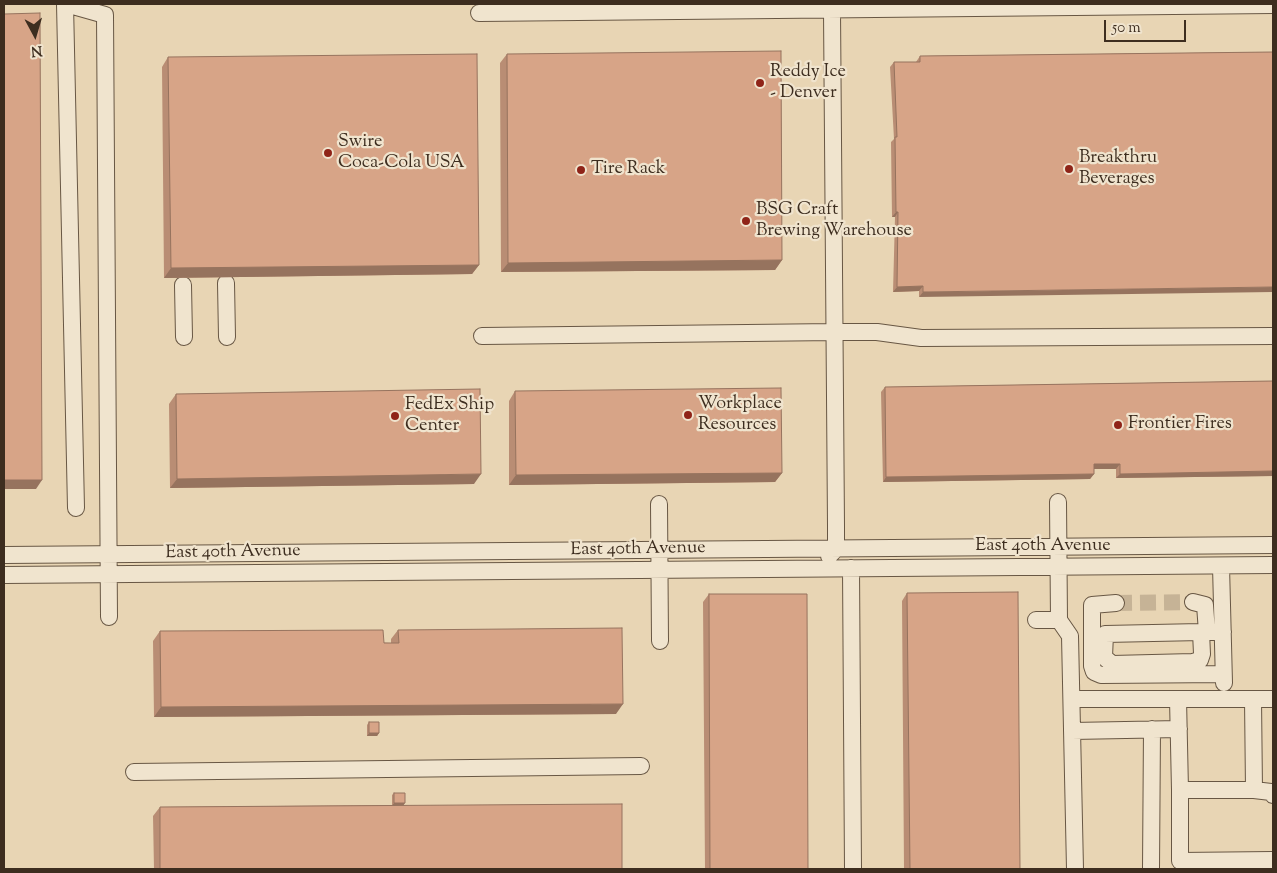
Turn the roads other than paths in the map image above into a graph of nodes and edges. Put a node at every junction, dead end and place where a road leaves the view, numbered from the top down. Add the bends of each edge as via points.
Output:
1 (66, 4) edge
2 (1273, 5) edge
3 (832, 11) junction
4 (479, 13) dead end
5 (226, 283) dead end
6 (183, 285) dead end
7 (835, 332) junction
8 (482, 336) dead end
9 (1273, 336) edge
10 (184, 337) dead end
11 (228, 337) dead end
12 (1058, 502) dead end
13 (659, 504) dead end
14 (76, 508) dead end
15 (1273, 545) edge
16 (1059, 546) junction
17 (836, 549) junction
18 (659, 550) junction
19 (4, 554) edge
20 (108, 554) junction
21 (1273, 565) edge
22 (1221, 566) junction
23 (1059, 567) junction
24 (771, 568) junction
25 (851, 568) junction
26 (659, 570) junction
27 (109, 574) junction
28 (4, 575) edge
29 (1193, 602) dead end
30 (1116, 603) tunnel mouth
31 (109, 617) dead end
32 (1036, 620) dead end
33 (1059, 620) junction
34 (1210, 632) junction
35 (660, 641) dead end
36 (1223, 674) junction
37 (1273, 698) edge
38 (1072, 699) junction
39 (1178, 699) junction
40 (1224, 699) junction
41 (1253, 699) junction
42 (1152, 729) junction
43 (1179, 729) junction
44 (1072, 731) junction
45 (640, 766) dead end
46 (134, 772) dead end
47 (1180, 790) junction
48 (1254, 790) junction
49 (1273, 795) edge
50 (1273, 860) edge
51 (1180, 865) edge
52 (853, 869) edge
53 (1075, 869) edge
54 (1151, 869) edge

1 - 14 street
1 - 20 street via 105,15
2 - 3 street
3 - 4 street
3 - 7 street
5 - 11 street
6 - 10 street
7 - 8 street
7 - 9 street via 876,332 920,338
7 - 17 street
12 - 16 street
13 - 18 street
15 - 16 street, East 40th Avenue
16 - 17 street, East 40th Avenue
16 - 23 street
17 - 18 street, East 40th Avenue
17 - 24 street via 818,560
18 - 20 street, East 40th Avenue
18 - 26 street
19 - 20 street, East 40th Avenue
20 - 27 street
21 - 22 street, East 40th Avenue
22 - 23 street, East 40th Avenue
22 - 34 street
23 - 25 street, East 40th Avenue
23 - 33 street
24 - 25 street, East 40th Avenue
24 - 26 street, East 40th Avenue
25 - 52 street
26 - 27 street, East 40th Avenue
26 - 35 street
27 - 28 street, East 40th Avenue
27 - 31 street
29 - 34 street via 1205,604
30 - 36 street via 1092,605 1094,672 1101,675
32 - 33 street
33 - 38 street via 1070,636
34 - 34 street via 1104,634 1104,657 1112,664 1193,662 1200,660
34 - 36 street
36 - 40 street
37 - 41 street
38 - 39 street
38 - 44 street
39 - 40 street
39 - 43 street
40 - 41 street
41 - 48 street
42 - 43 street
42 - 44 street
42 - 54 street
43 - 47 street
44 - 53 street
45 - 46 street
47 - 48 street
47 - 51 street
48 - 49 street
50 - 51 street

